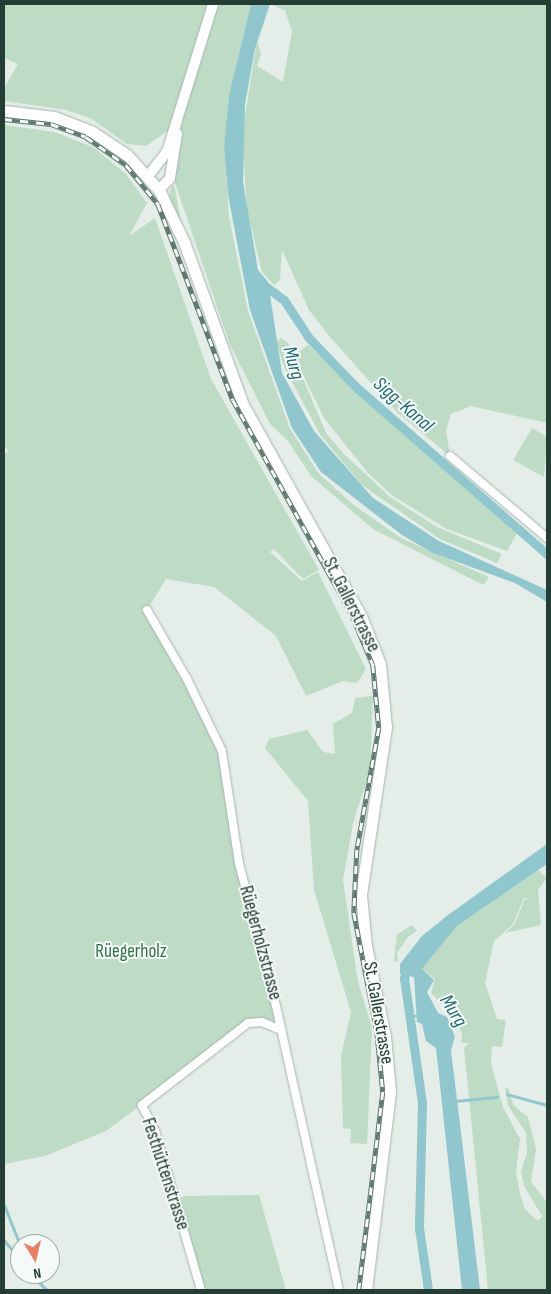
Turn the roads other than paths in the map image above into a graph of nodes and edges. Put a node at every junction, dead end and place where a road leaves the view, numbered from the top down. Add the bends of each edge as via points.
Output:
1 (213, 4) edge
2 (4, 111) edge
3 (176, 125) junction
4 (148, 176) junction
5 (159, 190) junction
6 (450, 456) dead end
7 (547, 538) edge
8 (147, 610) dead end
9 (281, 1030) junction
10 (201, 1290) edge
11 (339, 1290) edge
12 (366, 1290) edge

1 - 3 street
2 - 4 main road, St. Gallerstrasse via 54,117 91,131
3 - 4 street via 164,159
3 - 5 street via 172,173
4 - 5 main road, St. Gallerstrasse
5 - 12 main road, St. Gallerstrasse via 184,242 237,391 361,616 383,677 386,727 361,895 366,946 386,1042 390,1092
6 - 7 street
8 - 9 street, Rüegerholzstrasse via 187,679 222,751 239,863
9 - 10 street, Festhüttenstrasse via 262,1022 248,1023 142,1105 155,1131
9 - 11 street, Rüegerholzstrasse

